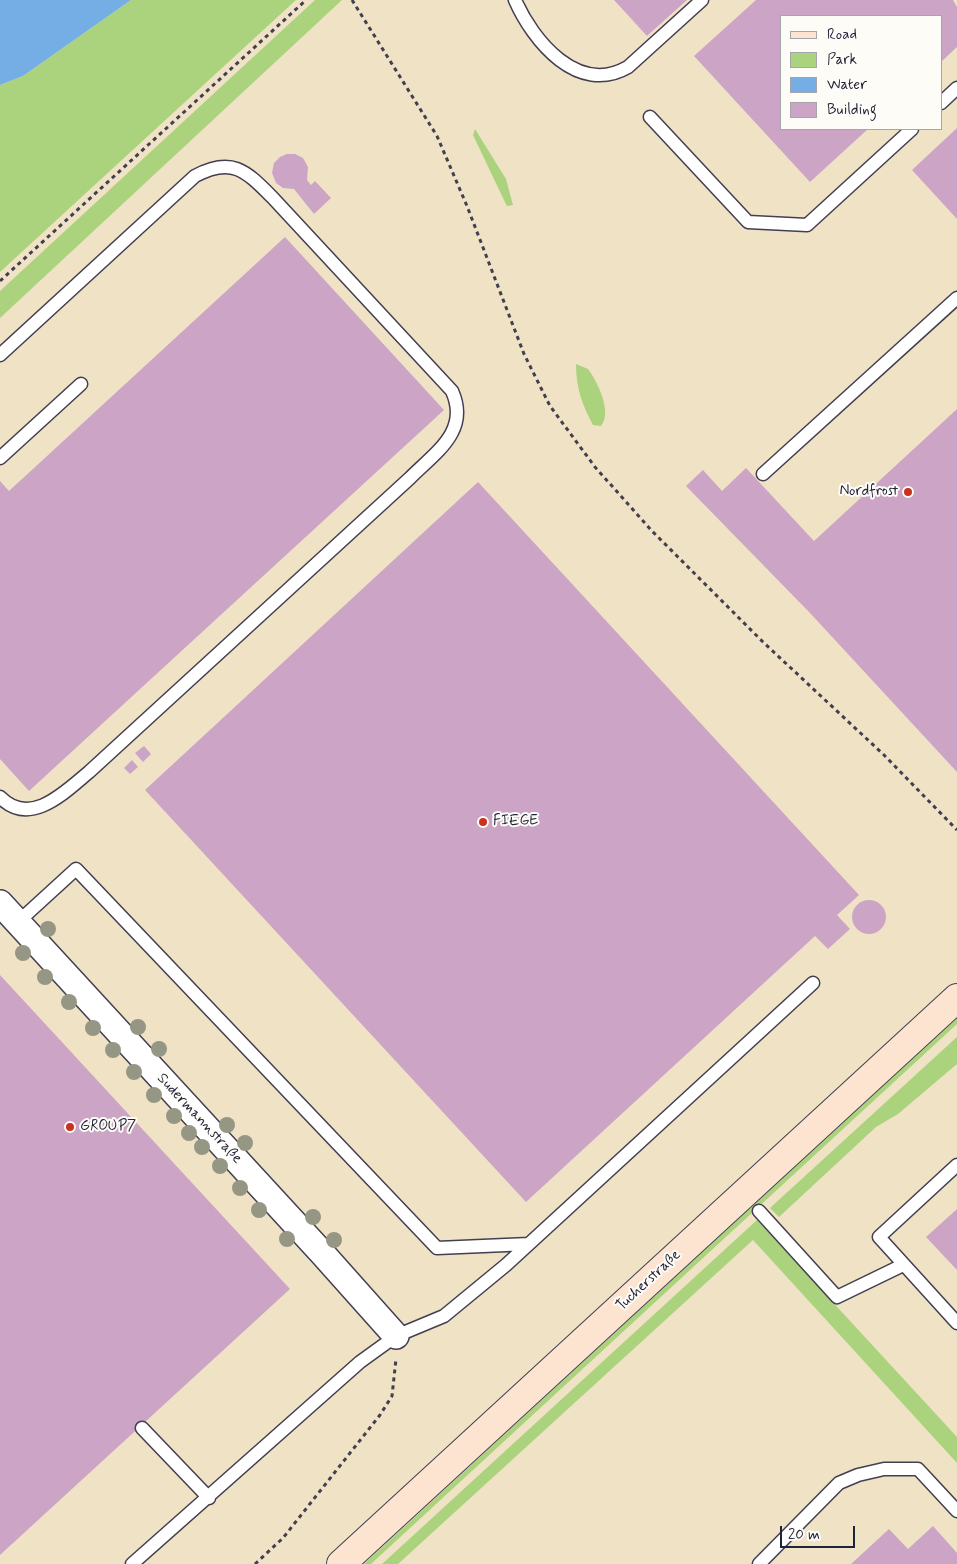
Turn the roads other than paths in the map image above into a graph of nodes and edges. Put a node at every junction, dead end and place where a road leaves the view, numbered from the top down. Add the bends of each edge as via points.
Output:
1 (515, 0) edge
2 (702, 0) edge
3 (957, 88) edge
4 (942, 102) edge
5 (650, 118) dead end
6 (911, 130) edge
7 (957, 298) edge
8 (0, 355) edge
9 (81, 384) dead end
10 (0, 458) edge
11 (763, 474) dead end
12 (0, 796) edge
13 (0, 903) edge
14 (18, 922) junction
15 (813, 984) dead end
16 (957, 998) edge
17 (957, 1165) edge
18 (759, 1211) dead end
19 (529, 1244) junction
20 (903, 1265) junction
21 (957, 1323) edge
22 (396, 1336) junction
23 (142, 1428) dead end
24 (209, 1498) junction
25 (957, 1511) edge
26 (132, 1564) edge
27 (342, 1564) edge
28 (759, 1564) edge

1 - 2 lane via 544,47 569,66 584,74 595,75 619,72 628,67
3 - 4 lane
5 - 6 lane via 748,222 798,225 808,225
7 - 11 lane
8 - 12 lane via 195,176 212,167 231,166 248,173 272,197 452,391 458,416 454,431 410,478 57,799 27,810 11,806
9 - 10 lane
13 - 14 street, Sudermannstraße
14 - 19 lane via 76,869 437,1248
14 - 22 street, Sudermannstraße
15 - 19 lane
16 - 27 main road, Tucherstraße
17 - 20 lane via 879,1237
18 - 20 lane via 837,1297
19 - 22 lane via 444,1316
20 - 21 lane
22 - 24 lane via 352,1370
23 - 24 lane
24 - 26 lane
25 - 28 lane via 918,1469 884,1469 858,1475 839,1483

